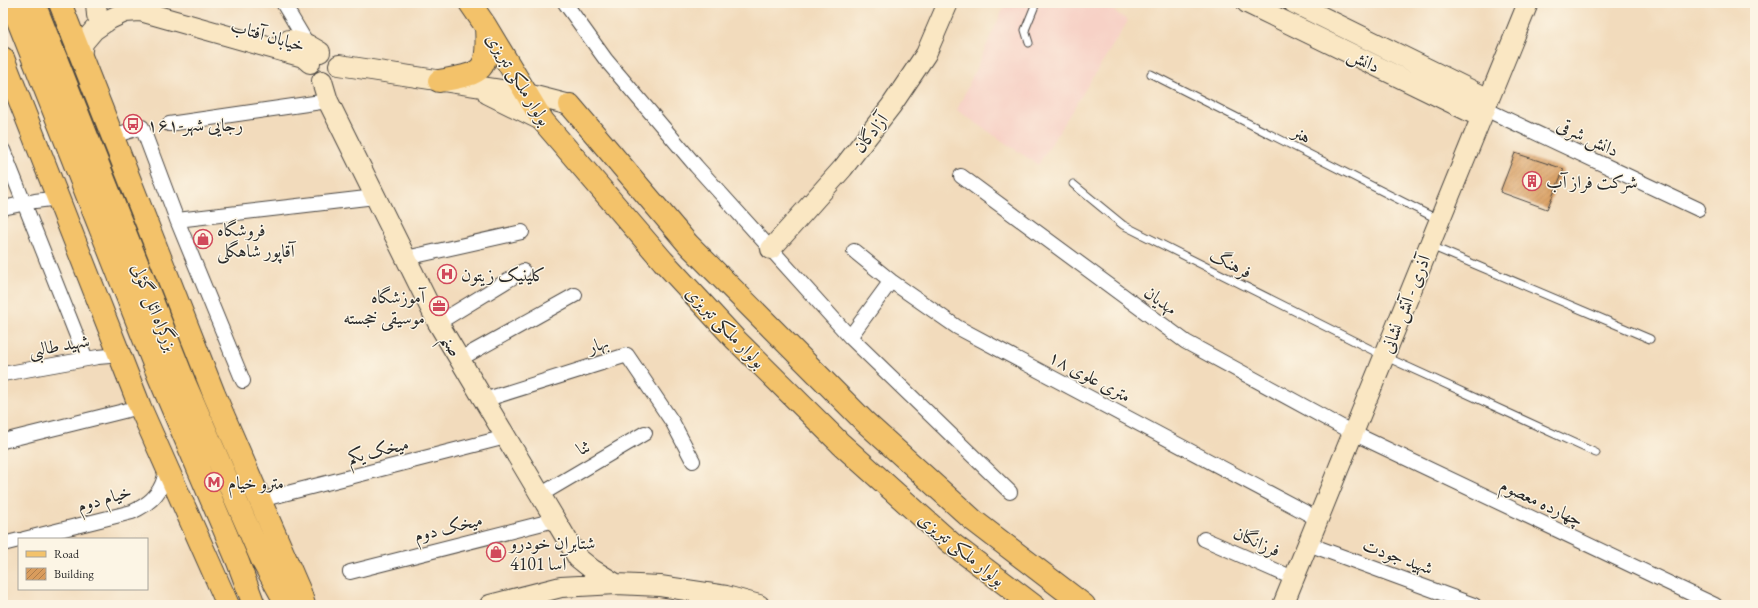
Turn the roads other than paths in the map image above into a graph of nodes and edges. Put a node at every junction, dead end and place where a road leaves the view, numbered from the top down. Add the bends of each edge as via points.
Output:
1 (11, 3) edge
2 (34, 3) edge
3 (60, 3) edge
4 (96, 3) edge
5 (146, 3) edge
6 (283, 3) edge
7 (470, 3) edge
8 (565, 3) edge
9 (948, 3) edge
10 (1036, 3) edge
11 (1247, 3) edge
12 (1294, 3) edge
13 (1528, 3) edge
14 (106, 22) junction
15 (486, 25) junction
16 (1029, 43) dead end
17 (312, 53) junction
18 (81, 56) junction
19 (338, 65) junction
20 (5, 67) edge
21 (1151, 74) dead end
22 (322, 81) junction
23 (439, 81) junction
24 (466, 86) junction
25 (527, 94) junction
26 (328, 101) junction
27 (570, 105) joint
28 (1485, 108) junction
29 (543, 121) junction
30 (169, 124) dead end
31 (113, 136) junction
32 (3, 150) edge
33 (961, 176) dead end
34 (1073, 184) dead end
35 (375, 197) junction
36 (59, 198) junction
37 (24, 204) junction
38 (3, 208) edge
39 (1698, 209) dead end
40 (177, 220) junction
41 (1439, 220) junction
42 (522, 232) dead end
43 (1429, 245) junction
44 (771, 249) junction
45 (854, 251) dead end
46 (406, 258) junction
47 (523, 271) dead end
48 (891, 281) junction
49 (575, 295) dead end
50 (438, 323) junction
51 (850, 337) junction
52 (1650, 339) dead end
53 (121, 355) junction
54 (1384, 356) junction
55 (460, 359) junction
56 (86, 360) junction
57 (3, 374) edge
58 (244, 381) dead end
59 (484, 400) junction
60 (140, 407) junction
61 (645, 433) dead end
62 (1353, 433) junction
63 (506, 437) junction
64 (3, 441) edge
65 (1596, 453) dead end
66 (693, 461) dead end
67 (164, 463) junction
68 (1010, 492) dead end
69 (540, 495) junction
70 (260, 500) junction
71 (1318, 519) junction
72 (555, 520) junction
73 (28, 538) edge
74 (1204, 539) dead end
75 (18, 540) edge
76 (3, 544) edge
77 (1308, 544) junction
78 (578, 558) junction
79 (350, 572) dead end
80 (1293, 578) junction
81 (616, 584) junction
82 (555, 589) junction
83 (228, 605) edge
84 (254, 605) edge
85 (288, 605) edge
86 (304, 605) edge
87 (490, 605) edge
88 (759, 605) edge
89 (1033, 605) edge
90 (1084, 605) edge
91 (1283, 605) edge
92 (1474, 605) edge
93 (1715, 605) edge

1 - 84 main road, بزرگراه ائل گؤلی via 159,377
2 - 85 main road, بزرگراه ائل گؤلی via 186,386 263,562
3 - 18 main road
4 - 14 street via 97,14
5 - 17 street, خیابان آفتاب
6 - 17 street
7 - 15 main road, بولوار ملکی تبریزی
8 - 44 street via 606,60
9 - 44 street, آزادگان via 926,54 891,106 843,168
10 - 16 lane via 1026,30
11 - 28 street, دانش
12 - 28 street, دانش
13 - 28 street, آذرى - آتش نشانى
14 - 17 street via 125,12 140,11 302,57
14 - 18 street via 94,30 83,43
15 - 23 main road via 486,59 481,67 464,76
15 - 25 main road, بولوار ملکی تبریزی
17 - 19 street via 324,51 332,54 336,57
17 - 22 street via 311,72
18 - 31 main road
19 - 22 street via 334,77
19 - 23 street
20 - 36 main road
21 - 41 lane, هنر
22 - 26 street, صنم
23 - 24 street
24 - 25 street
24 - 29 street
25 - 27 street
25 - 29 main road, بولوار ملکی تبریزی
26 - 30 street
26 - 35 street, صنم
27 - 90 main road, بولوار ملکی تبریزی via 688,244 865,422 973,520
28 - 39 street, دانش شرقی
28 - 41 street, آذرى - آتش نشانى
29 - 89 main road, بولوار ملکی تبریزی via 663,261 736,340 836,439 951,543
31 - 40 street via 142,128
31 - 70 main road via 214,394
32 - 37 street
33 - 62 street, مهدیان via 1186,342
34 - 54 lane, فرهنگ via 1123,225
35 - 40 street
35 - 46 street, صنم
36 - 37 street
36 - 53 main road
37 - 38 street
37 - 56 street
40 - 58 street
41 - 43 street, آذرى - آتش نشانى
42 - 46 street
43 - 52 lane
43 - 54 street, آذرى - آتش نشانى
44 - 51 street
45 - 48 street, ۱۸ متری علوی
46 - 50 street, صنم
47 - 50 street
48 - 51 street
48 - 71 street, ۱۸ متری علوی via 957,327
49 - 55 street
50 - 55 street, صنم
51 - 68 street
53 - 56 street, شهید طالبی
53 - 60 main road
54 - 62 street, آذرى - آتش نشانى
54 - 65 lane, فرهنگ
55 - 59 street, صنم
56 - 57 street, شهید طالبی
59 - 63 street, صنم
59 - 66 street, بهار via 627,355 673,423
60 - 64 street
60 - 67 main road
61 - 69 street, ثنا
62 - 71 street, آذرى - آتش نشانى
62 - 93 street, چهارده معصوم
63 - 69 street, صنم
63 - 70 street, میخک یکم
67 - 73 street, خیام دوم via 166,471 161,487 144,507
67 - 83 main road
69 - 72 street, صنم
70 - 86 main road
71 - 77 street, آذرى - آتش نشانى
72 - 78 street, صنم
72 - 79 street, میخک دوم
74 - 80 street, فرزانگان
75 - 76 street
77 - 80 street, آذرى - آتش نشانى
77 - 92 street, شهید جودت
78 - 81 street
78 - 82 street via 565,580
80 - 91 street, آذرى - آتش نشانى
81 - 82 street
81 - 88 street via 660,586 726,596
82 - 87 street

